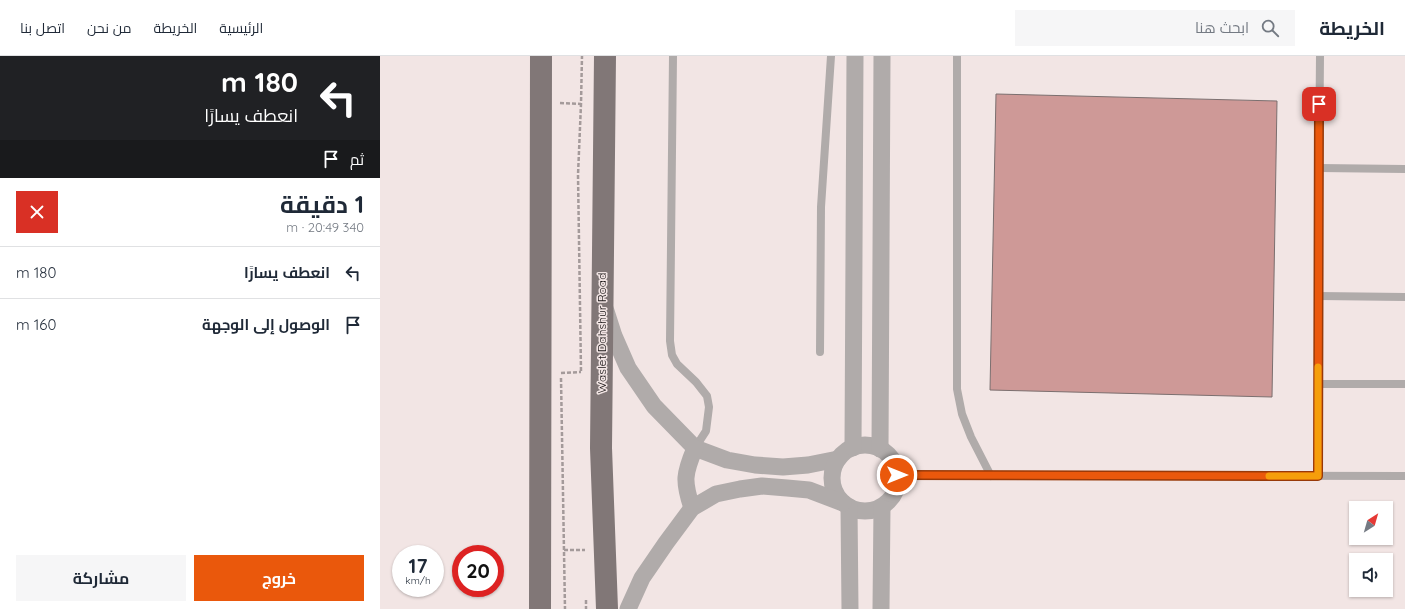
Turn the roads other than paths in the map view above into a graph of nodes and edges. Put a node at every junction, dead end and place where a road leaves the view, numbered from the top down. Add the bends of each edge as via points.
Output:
1 (541, 56) edge
2 (605, 56) edge
3 (673, 56) edge
4 (832, 56) edge
5 (855, 56) edge
6 (882, 56) edge
7 (957, 56) edge
8 (1320, 56) edge
9 (1318, 168) junction
10 (1405, 169) edge
11 (1319, 296) junction
12 (1405, 297) edge
13 (603, 299) junction
14 (820, 352) dead end
15 (1318, 384) junction
16 (1405, 384) edge
17 (695, 448) junction
18 (853, 448) junction
19 (880, 449) junction
20 (838, 459) junction
21 (897, 475) junction
22 (991, 476) junction
23 (1318, 476) junction
24 (1405, 476) edge
25 (846, 505) junction
26 (882, 507) junction
27 (692, 508) junction
28 (540, 609) edge
29 (607, 609) edge
30 (628, 609) edge
31 (850, 609) edge
32 (881, 609) edge

1 - 28 main road
2 - 13 main road, Waslet Dahshur Road
3 - 17 lane via 670,341 672,355 677,364 707,396 709,407 706,431
4 - 14 lane via 822,207
5 - 18 street
6 - 19 street
7 - 22 lane via 957,389 962,414
8 - 9 lane
9 - 10 lane
9 - 11 lane
11 - 12 lane
11 - 15 lane
13 - 17 street via 614,336 628,368 654,406
13 - 29 main road, Waslet Dahshur Road via 601,456
15 - 16 lane
15 - 23 lane
17 - 20 street via 727,460 755,465 783,467
17 - 27 street via 686,472 686,489
18 - 19 street via 871,446
18 - 20 street
19 - 21 street via 895,465
20 - 25 street via 832,477 835,491
21 - 22 lane
21 - 26 street via 894,493
22 - 23 lane
23 - 24 lane
25 - 26 street via 865,511
25 - 27 street via 809,490 762,486 716,494
25 - 31 street
26 - 32 street
27 - 30 street via 642,578

